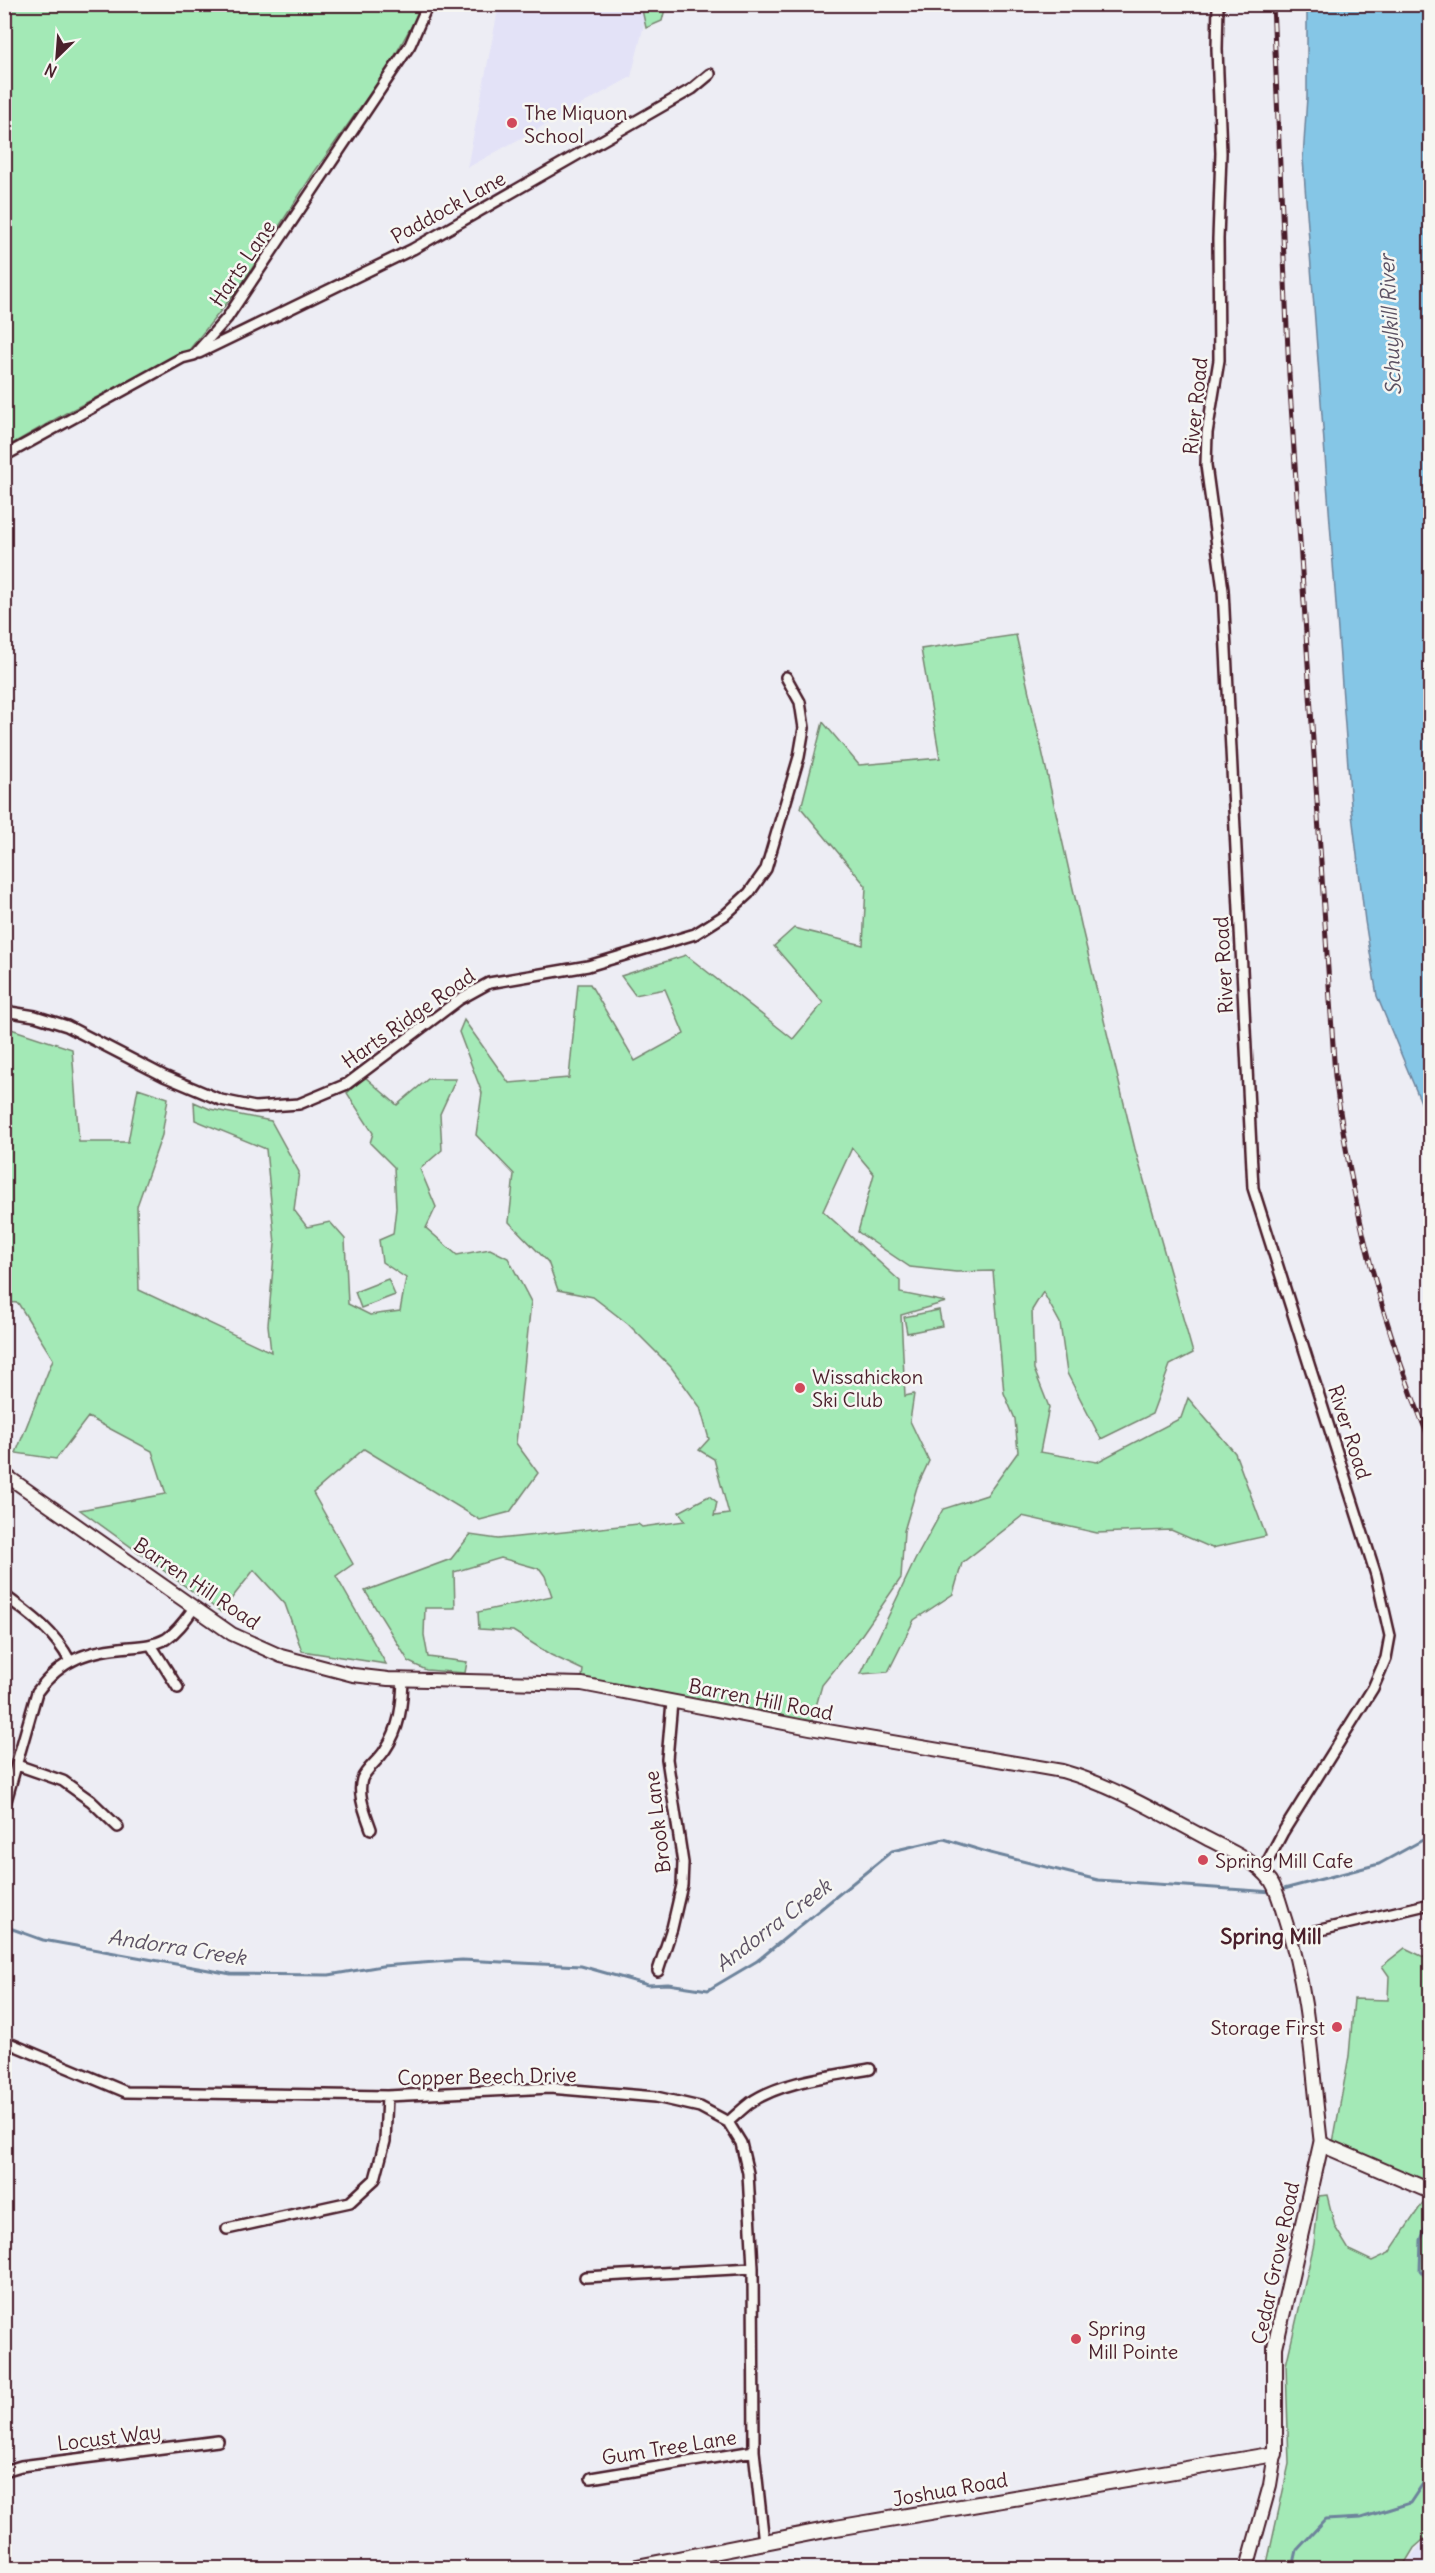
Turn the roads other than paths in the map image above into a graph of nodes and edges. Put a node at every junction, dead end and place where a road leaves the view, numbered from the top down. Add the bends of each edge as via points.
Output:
1 (428, 4) edge
2 (1218, 4) edge
3 (710, 74) dead end
4 (194, 355) junction
5 (4, 456) edge
6 (786, 677) dead end
7 (4, 1011) edge
8 (4, 1474) edge
9 (4, 1595) edge
10 (194, 1608) junction
11 (151, 1645) junction
12 (70, 1661) junction
13 (403, 1680) junction
14 (178, 1688) dead end
15 (672, 1702) junction
16 (17, 1765) junction
17 (4, 1808) edge
18 (118, 1827) dead end
19 (371, 1829) dead end
20 (1262, 1872) junction
21 (1431, 1904) edge
22 (1291, 1937) junction
23 (658, 1971) dead end
24 (4, 2041) edge
25 (870, 2069) dead end
26 (387, 2096) junction
27 (728, 2122) junction
28 (1321, 2144) junction
29 (1426, 2189) edge
30 (227, 2229) dead end
31 (753, 2268) junction
32 (585, 2277) dead end
33 (218, 2441) dead end
34 (754, 2451) junction
35 (1275, 2454) junction
36 (4, 2471) edge
37 (591, 2478) dead end
38 (764, 2543) junction
39 (632, 2568) edge
40 (1247, 2568) edge

1 - 4 street, Harts Lane via 410,45 227,318
2 - 20 street, River Road via 1219,360 1206,465 1223,590 1253,1188 1376,1575 1390,1635 1386,1658 1373,1688
3 - 4 street, Paddock Lane via 692,89 413,249
4 - 5 street, Harts Lane
6 - 7 street, Harts Ridge Road via 800,702 804,728 766,869 749,893 695,934 588,966 489,982 460,999 353,1080 309,1100 255,1107 221,1100 164,1076 68,1026
8 - 10 street, Barren Hill Road
9 - 12 street via 49,1630
10 - 11 street via 172,1635
10 - 13 street, Barren Hill Road via 241,1639 281,1656 339,1673
11 - 12 street via 97,1650
11 - 14 street
12 - 16 street via 37,1692
13 - 15 street, Barren Hill Road via 572,1683
13 - 19 street via 402,1712 396,1730 362,1779 361,1802
15 - 20 street, Barren Hill Road via 1072,1774 1157,1812
15 - 23 street, Brook Lane via 667,1759 683,1863 682,1885
16 - 17 street
16 - 18 street via 63,1781 92,1801
20 - 22 street, Barren Hill Road via 1274,1887
21 - 22 street
22 - 28 street, Barren Hill Road via 1304,1993
24 - 26 street, Copper Beech Drive via 126,2091
25 - 27 street via 812,2079 778,2090 751,2102
26 - 27 street, Copper Beech Drive via 550,2088 656,2097 700,2107
26 - 30 street via 385,2141 375,2179 350,2202
27 - 31 street via 741,2143 748,2174
28 - 29 main road
28 - 35 main road, Cedar Grove Road via 1275,2347
31 - 32 street
31 - 34 street
33 - 36 street, Locust Way
34 - 37 street, Gum Tree Lane
34 - 38 street
35 - 38 main road, Joshua Road
35 - 40 street, Cedar Grove Road
38 - 39 main road, Joshua Road

